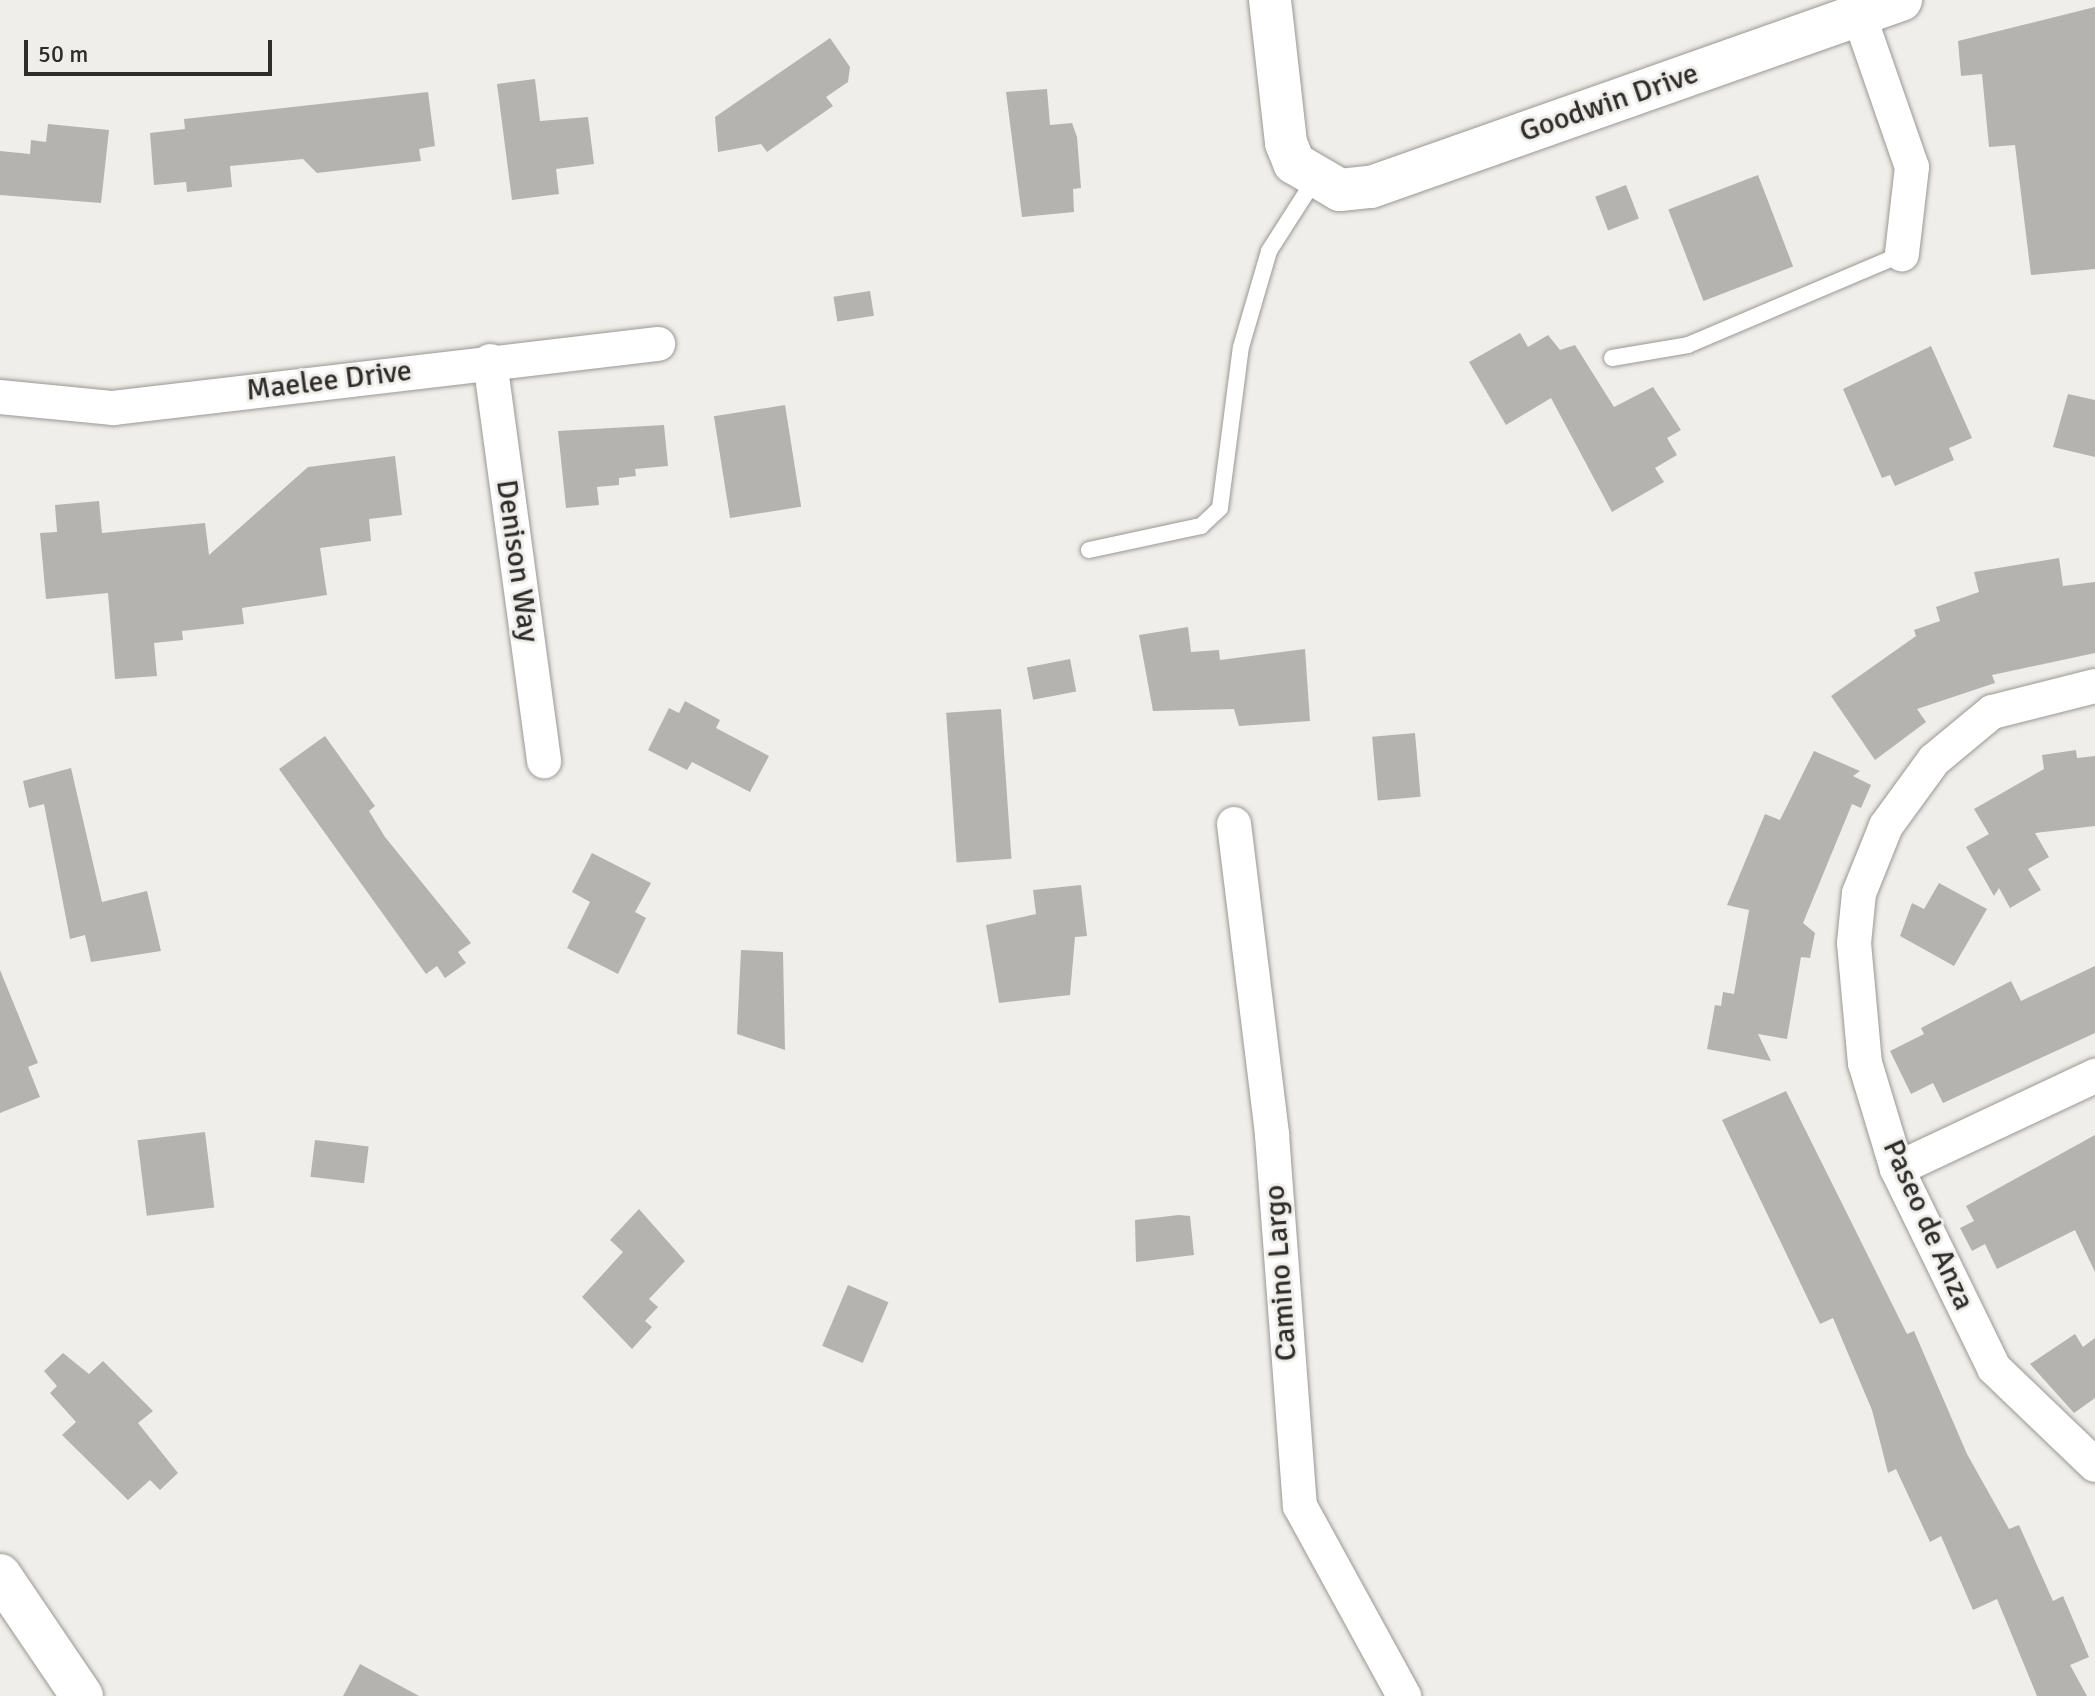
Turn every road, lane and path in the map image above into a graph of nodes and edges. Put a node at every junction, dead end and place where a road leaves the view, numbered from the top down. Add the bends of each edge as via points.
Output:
1 (1270, 0) edge
2 (1901, 0) edge
3 (1859, 15) junction
4 (1315, 179) junction
5 (1902, 254) joint
6 (658, 344) dead end
7 (1612, 358) dead end
8 (490, 361) junction
9 (0, 397) edge
10 (1089, 550) dead end
11 (2095, 686) edge
12 (544, 761) dead end
13 (1234, 824) dead end
14 (2095, 1076) edge
15 (1897, 1169) junction
16 (2095, 1465) edge
17 (0, 1575) edge
18 (82, 1696) edge
19 (1404, 1696) edge

1 - 4 street via 1286,143 1294,163
2 - 3 street, Goodwin Drive
3 - 4 street, Goodwin Drive via 1371,187 1340,190
3 - 5 street via 1912,167
4 - 10 lane via 1269,251 1241,347 1220,508 1201,526
5 - 7 lane via 1688,345
6 - 8 street, Maelee Drive
8 - 9 street, Maelee Drive via 113,408
8 - 12 street, Denison Way
11 - 15 street, Paseo de Anza via 1992,712 1934,760 1886,826 1859,893 1854,943 1865,1063
13 - 19 street, Camino Largo via 1272,1135 1300,1506
14 - 15 street
15 - 16 street, Paseo de Anza via 1994,1368
17 - 18 street

